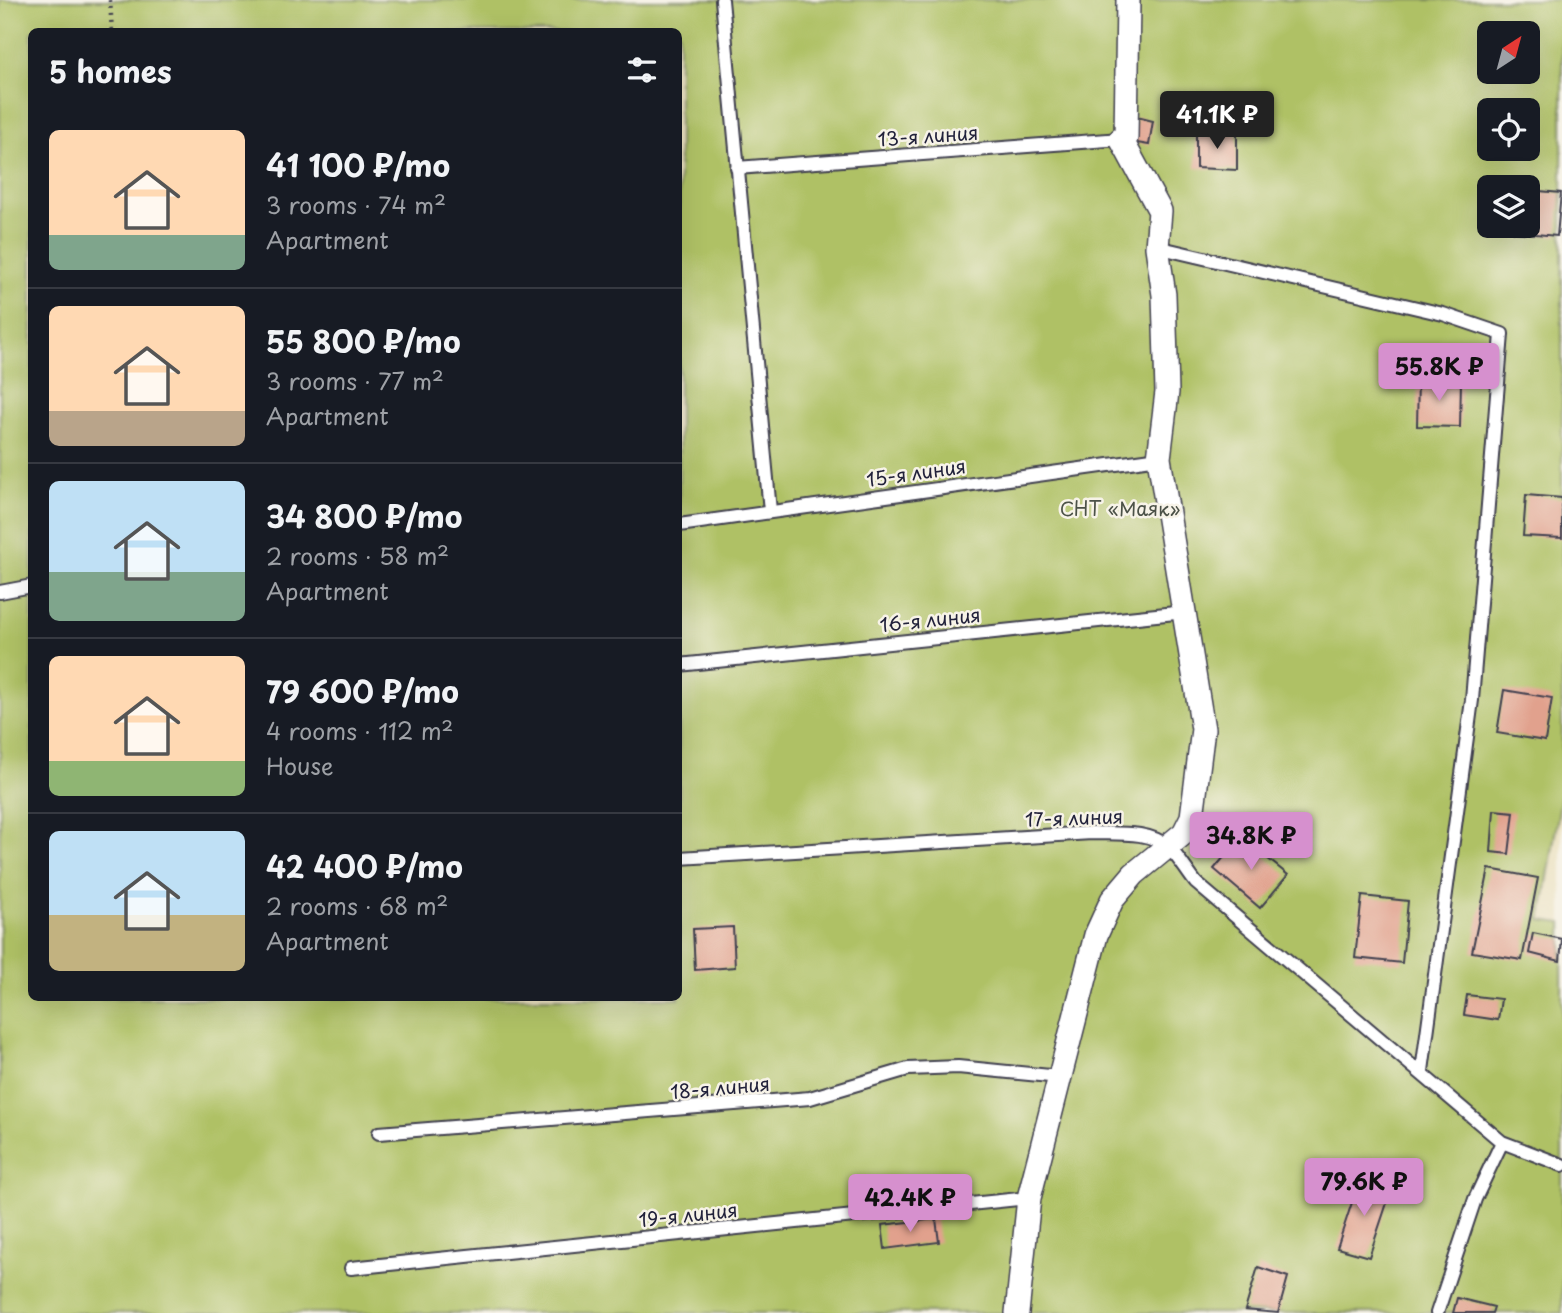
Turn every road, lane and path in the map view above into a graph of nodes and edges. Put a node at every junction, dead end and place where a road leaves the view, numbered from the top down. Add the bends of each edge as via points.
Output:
1 (110, 0) edge
2 (722, 0) edge
3 (1128, 0) edge
4 (112, 28) edge
5 (1121, 139) junction
6 (737, 168) junction
7 (1157, 247) junction
8 (1158, 458) junction
9 (771, 511) junction
10 (682, 525) edge
11 (28, 587) edge
12 (0, 592) edge
13 (1185, 612) junction
14 (682, 665) edge
15 (1168, 847) junction
16 (682, 858) edge
17 (1422, 1072) junction
18 (1060, 1077) junction
19 (379, 1133) dead end
20 (1502, 1142) junction
21 (1562, 1165) edge
22 (1029, 1198) junction
23 (351, 1268) dead end
24 (1017, 1313) edge
25 (1437, 1313) edge

1 - 4 path
2 - 6 lane
3 - 5 street via 1126,138
5 - 6 lane, 13-я линия
5 - 7 street via 1160,211
6 - 9 lane
7 - 8 street via 1164,295 1167,392
7 - 17 lane via 1443,314 1502,334 1472,700
8 - 9 lane, 15-я линия
8 - 13 street
9 - 10 lane, 15-я линия
11 - 12 lane
13 - 14 lane, 16-я линия
13 - 15 street via 1203,729 1192,817
15 - 16 lane, 17-я линия via 1137,834 1092,833
15 - 17 lane via 1196,883
15 - 18 street via 1134,874 1112,901 1096,935
17 - 20 lane
18 - 19 lane, 18-я линия via 958,1067 908,1069 810,1098
18 - 22 street
20 - 21 lane
20 - 25 lane via 1475,1199
22 - 23 lane, 19-я линия
22 - 24 street

